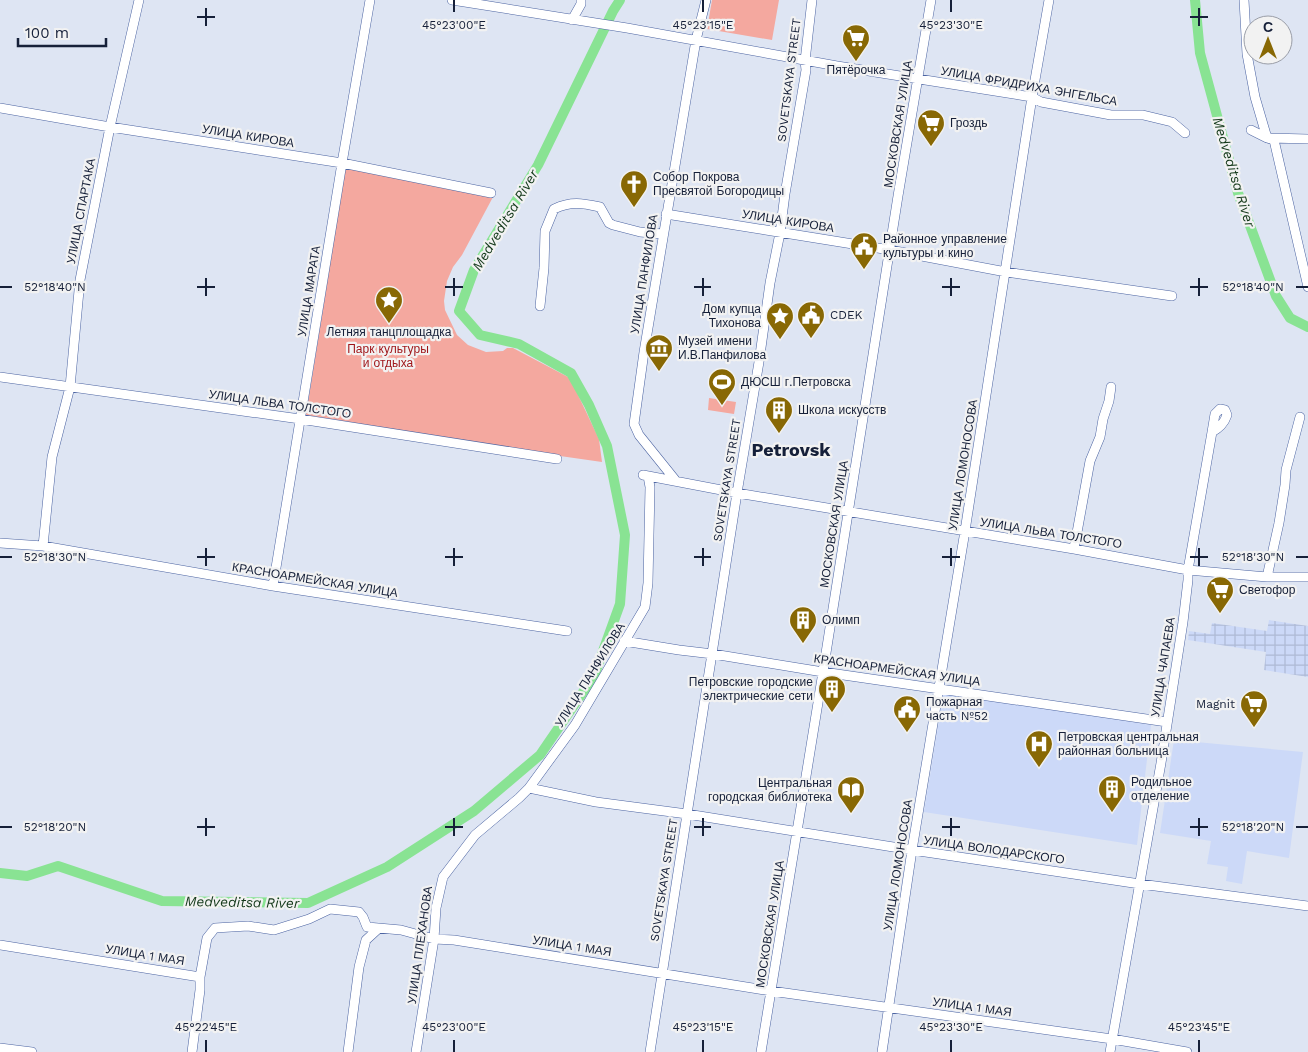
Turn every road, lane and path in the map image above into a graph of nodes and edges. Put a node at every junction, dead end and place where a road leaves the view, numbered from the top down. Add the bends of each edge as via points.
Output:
1 (139, 0) edge
2 (370, 0) edge
3 (452, 0) edge
4 (581, 0) edge
5 (706, 0) edge
6 (812, 0) edge
7 (931, 0) edge
8 (1049, 0) edge
9 (1244, 0) edge
10 (573, 20) junction
11 (696, 40) junction
12 (805, 60) junction
13 (918, 79) junction
14 (1032, 97) junction
15 (0, 108) edge
16 (110, 127) junction
17 (1250, 130) dead end
18 (1185, 133) dead end
19 (1267, 138) junction
20 (1308, 139) edge
21 (342, 163) junction
22 (491, 193) dead end
23 (666, 214) junction
24 (780, 233) junction
25 (663, 234) junction
26 (890, 250) junction
27 (1006, 272) junction
28 (1308, 287) edge
29 (1172, 296) dead end
30 (540, 306) dead end
31 (0, 377) edge
32 (1111, 387) dead end
33 (70, 388) junction
34 (1300, 417) dead end
35 (300, 419) junction
36 (1212, 432) dead end
37 (556, 459) dead end
38 (645, 475) joint
39 (676, 481) junction
40 (737, 493) junction
41 (849, 511) junction
42 (965, 531) junction
43 (0, 543) edge
44 (43, 546) junction
45 (1074, 549) junction
46 (1188, 570) junction
47 (1308, 576) edge
48 (1267, 578) junction
49 (274, 586) junction
50 (567, 631) dead end
51 (624, 641) junction
52 (713, 654) junction
53 (823, 672) junction
54 (939, 688) junction
55 (1168, 722) junction
56 (529, 788) junction
57 (687, 814) junction
58 (798, 832) junction
59 (912, 850) junction
60 (1140, 884) junction
61 (1308, 906) edge
62 (378, 929) junction
63 (434, 939) junction
64 (0, 945) edge
65 (662, 973) junction
66 (200, 977) junction
67 (771, 991) junction
68 (889, 1008) junction
69 (1112, 1039) junction
70 (0, 1048) edge
71 (32, 1052) edge
72 (192, 1052) edge
73 (348, 1052) edge
74 (416, 1052) edge
75 (650, 1052) edge
76 (761, 1052) edge
77 (882, 1052) edge
78 (1110, 1052) edge
79 (1188, 1052) edge

1 - 16 street, УЛИЦА СПАРТАКА
2 - 21 street, УЛИЦА МАРАТА
3 - 10 street
4 - 10 street
5 - 11 street, УЛИЦА ПАНФИЛОВА
6 - 12 street, SOVETSKAYA STREET
7 - 13 street, МОСКОВСКАЯ УЛИЦА
8 - 14 street, УЛИЦА ЛОМОНОСОВА
9 - 19 street via 1247,54
10 - 11 street, УЛИЦА ФРИДРИХА ЭНГЕЛЬСА
11 - 12 street, УЛИЦА ФРИДРИХА ЭНГЕЛЬСА
11 - 23 street, УЛИЦА ПАНФИЛОВА
12 - 13 street, УЛИЦА ФРИДРИХА ЭНГЕЛЬСА
12 - 24 street, SOVETSKAYA STREET
13 - 14 street, УЛИЦА ФРИДРИХА ЭНГЕЛЬСА
13 - 26 street, МОСКОВСКАЯ УЛИЦА
14 - 18 street, УЛИЦА ФРИДРИХА ЭНГЕЛЬСА via 1041,102 1102,114 1143,116 1172,122
14 - 27 street, УЛИЦА ЛОМОНОСОВА
15 - 16 street, УЛИЦА КИРОВА
16 - 21 street, УЛИЦА КИРОВА
16 - 33 street, УЛИЦА СПАРТАКА via 80,280
17 - 19 street
19 - 20 street
19 - 28 street via 1274,140
21 - 22 street, УЛИЦА КИРОВА
21 - 35 street, УЛИЦА МАРАТА
23 - 24 street, УЛИЦА КИРОВА
23 - 25 street, УЛИЦА ПАНФИЛОВА
24 - 26 street, УЛИЦА КИРОВА
24 - 40 street, SOVETSKAYA STREET
25 - 30 street via 613,225 600,207 564,204 554,209 545,232
25 - 39 street, УЛИЦА ПАНФИЛОВА via 634,424
26 - 27 street, УЛИЦА КИРОВА
26 - 41 street, МОСКОВСКАЯ УЛИЦА
27 - 29 street, УЛИЦА КИРОВА
27 - 42 street, УЛИЦА ЛОМОНОСОВА
31 - 33 street, УЛИЦА ЛЬВА ТОЛСТОГО
32 - 45 street via 1100,437 1090,461
33 - 35 street, УЛИЦА ЛЬВА ТОЛСТОГО
33 - 44 street, УЛИЦА СПАРТАКА via 52,457
34 - 48 street via 1286,470
35 - 37 street, УЛИЦА ЛЬВА ТОЛСТОГО
35 - 49 street, УЛИЦА МАРАТА
36 - 46 street, УЛИЦА ЧАПАЕВА
38 - 39 street, УЛИЦА ЛЬВА ТОЛСТОГО
38 - 51 street, УЛИЦА ПАНФИЛОВА via 650,487 645,607
39 - 40 street, УЛИЦА ЛЬВА ТОЛСТОГО
40 - 41 street, УЛИЦА ЛЬВА ТОЛСТОГО
40 - 52 street, SOVETSKAYA STREET
41 - 42 street, УЛИЦА ЛЬВА ТОЛСТОГО
41 - 53 street, МОСКОВСКАЯ УЛИЦА
42 - 45 street, УЛИЦА ЛЬВА ТОЛСТОГО
42 - 54 street, УЛИЦА ЛОМОНОСОВА
43 - 44 street, КРАСНОАРМЕЙСКАЯ УЛИЦА
44 - 49 street, КРАСНОАРМЕЙСКАЯ УЛИЦА
45 - 46 street, УЛИЦА ЛЬВА ТОЛСТОГО
46 - 48 street, УЛИЦА ЛЬВА ТОЛСТОГО
46 - 55 street, УЛИЦА ЧАПАЕВА
47 - 48 street, УЛИЦА ЛЬВА ТОЛСТОГО
49 - 50 street, КРАСНОАРМЕЙСКАЯ УЛИЦА
51 - 52 street, КРАСНОАРМЕЙСКАЯ УЛИЦА
51 - 56 street, УЛИЦА ПАНФИЛОВА via 575,725
52 - 53 street, КРАСНОАРМЕЙСКАЯ УЛИЦА
52 - 57 street, SOVETSKAYA STREET
53 - 54 street, КРАСНОАРМЕЙСКАЯ УЛИЦА
53 - 58 street, МОСКОВСКАЯ УЛИЦА
54 - 55 street, КРАСНОАРМЕЙСКАЯ УЛИЦА
54 - 59 street, УЛИЦА ЛОМОНОСОВА
55 - 60 street, УЛИЦА ЧАПАЕВА
56 - 57 street, УЛИЦА ВОЛОДАРСКОГО via 596,802
56 - 63 street, УЛИЦА ПЛЕХАНОВА via 475,834 443,877
57 - 58 street, УЛИЦА ВОЛОДАРСКОГО
57 - 65 street, SOVETSKAYA STREET
58 - 59 street, УЛИЦА ВОЛОДАРСКОГО
58 - 67 street, МОСКОВСКАЯ УЛИЦА
59 - 60 street, УЛИЦА ВОЛОДАРСКОГО
59 - 68 street, УЛИЦА ЛОМОНОСОВА
60 - 61 street, УЛИЦА ВОЛОДАРСКОГО
60 - 69 street, УЛИЦА ЧАПАЕВА
62 - 63 street, УЛИЦА 1 МАЯ via 400,930
62 - 66 street, УЛИЦА 1 МАЯ via 367,927 359,912 330,910 274,930 248,926 215,928 207,938
62 - 73 street via 366,940 359,967
63 - 65 street, УЛИЦА 1 МАЯ
63 - 74 street, УЛИЦА ПЛЕХАНОВА
64 - 66 street, УЛИЦА 1 МАЯ
65 - 67 street, УЛИЦА 1 МАЯ
65 - 75 street, SOVETSKAYA STREET
66 - 72 street
67 - 68 street, УЛИЦА 1 МАЯ
67 - 76 street, МОСКОВСКАЯ УЛИЦА
68 - 69 street, УЛИЦА 1 МАЯ
68 - 77 street, УЛИЦА ЛОМОНОСОВА
69 - 78 street, УЛИЦА ЧАПАЕВА
69 - 79 street, УЛИЦА 1 МАЯ
70 - 71 street

